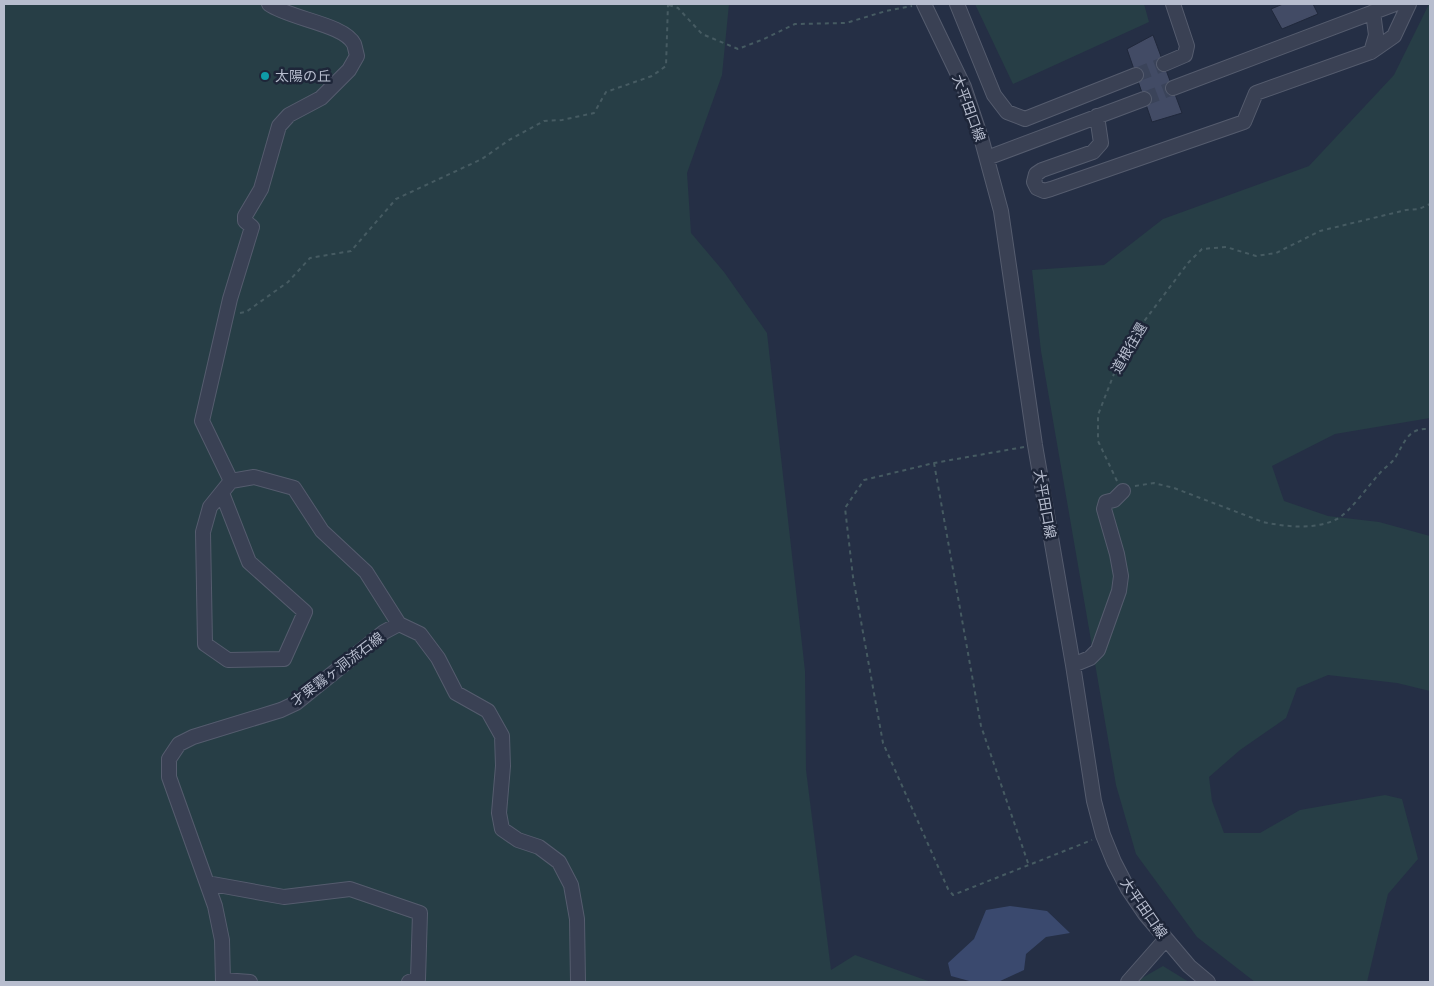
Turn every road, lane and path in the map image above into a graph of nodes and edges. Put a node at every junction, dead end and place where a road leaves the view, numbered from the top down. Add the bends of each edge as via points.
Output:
1 (269, 4) edge
2 (668, 4) edge
3 (924, 4) edge
4 (957, 4) edge
5 (1173, 4) edge
6 (1395, 4) edge
7 (1409, 4) edge
8 (1373, 12) junction
9 (1371, 52) junction
10 (1164, 64) tunnel mouth
11 (1136, 75) tunnel mouth
12 (1173, 88) tunnel mouth
13 (1430, 92) edge
14 (1144, 99) tunnel mouth
15 (1430, 107) edge
16 (1097, 116) junction
17 (987, 158) junction
18 (1430, 204) edge
19 (226, 315) junction
20 (1430, 430) edge
21 (1034, 445) junction
22 (934, 462) junction
23 (231, 481) junction
24 (1123, 491) junction
25 (222, 493) dead end
26 (399, 624) junction
27 (1073, 666) junction
28 (1103, 835) junction
29 (1028, 864) junction
30 (207, 883) junction
31 (1165, 940) junction
32 (223, 981) edge
33 (250, 982) edge
34 (409, 982) edge
35 (578, 982) edge
36 (1128, 982) edge
37 (1208, 982) edge

1 - 19 street via 295,17 342,32 353,43 357,56 349,70 321,98 288,115 278,126 261,189 245,216 245,221 252,227
2 - 3 path via 678,8 702,34 738,49 795,24 846,23
2 - 19 path via 666,66 652,76 606,92 594,113 544,121 482,159 396,199 351,251 310,258 288,282 246,312
3 - 17 street, 大平田口線 via 964,87
4 - 11 street via 994,95 1007,112 1025,119
5 - 10 street via 1187,46 1185,55
6 - 8 street
7 - 9 street via 1394,36
8 - 9 street via 1376,35
8 - 12 street
9 - 16 street via 1256,93 1244,122 1051,190 1036,188 1036,174 1042,170 1093,152 1101,142
13 - 15 path
14 - 16 street
16 - 17 street
17 - 21 street, 大平田口線 via 1001,211
18 - 24 path, 道根往還 via 1320,231 1276,253 1256,256 1226,247 1202,248 1139,328 1116,366 1098,415 1098,441
19 - 23 street via 202,421
20 - 24 path via 1414,431 1394,459 1339,518 1317,526 1263,522 1154,483
21 - 22 path
21 - 27 street, 大平田口線
22 - 29 path via 981,726
22 - 29 path via 864,480 845,508 853,576 883,743 948,889 954,895
23 - 25 street via 210,506 203,532 205,644 228,660 284,659 306,612 249,562
23 - 26 street via 254,476 294,488 322,531 366,572
24 - 27 street via 1114,500 1106,502 1104,509 1118,554 1119,591 1098,650
26 - 30 street, 才栗霧ヶ洞流石線 via 384,632 296,703 179,744 169,759 169,777
26 - 35 street, 才栗霧ヶ洞流石線 via 420,634 438,658 456,693 488,711 502,736 504,766 499,813 502,829 518,840 539,847 559,862 571,885 577,919
27 - 28 street, 大平田口線 via 1094,801
28 - 29 path
28 - 31 street, 大平田口線 via 1128,889
30 - 32 street, 才栗霧ヶ洞流石線 via 222,940
30 - 34 street via 284,897 350,889 420,913 418,979
31 - 36 street
31 - 37 street, 大平田口線
32 - 33 street

